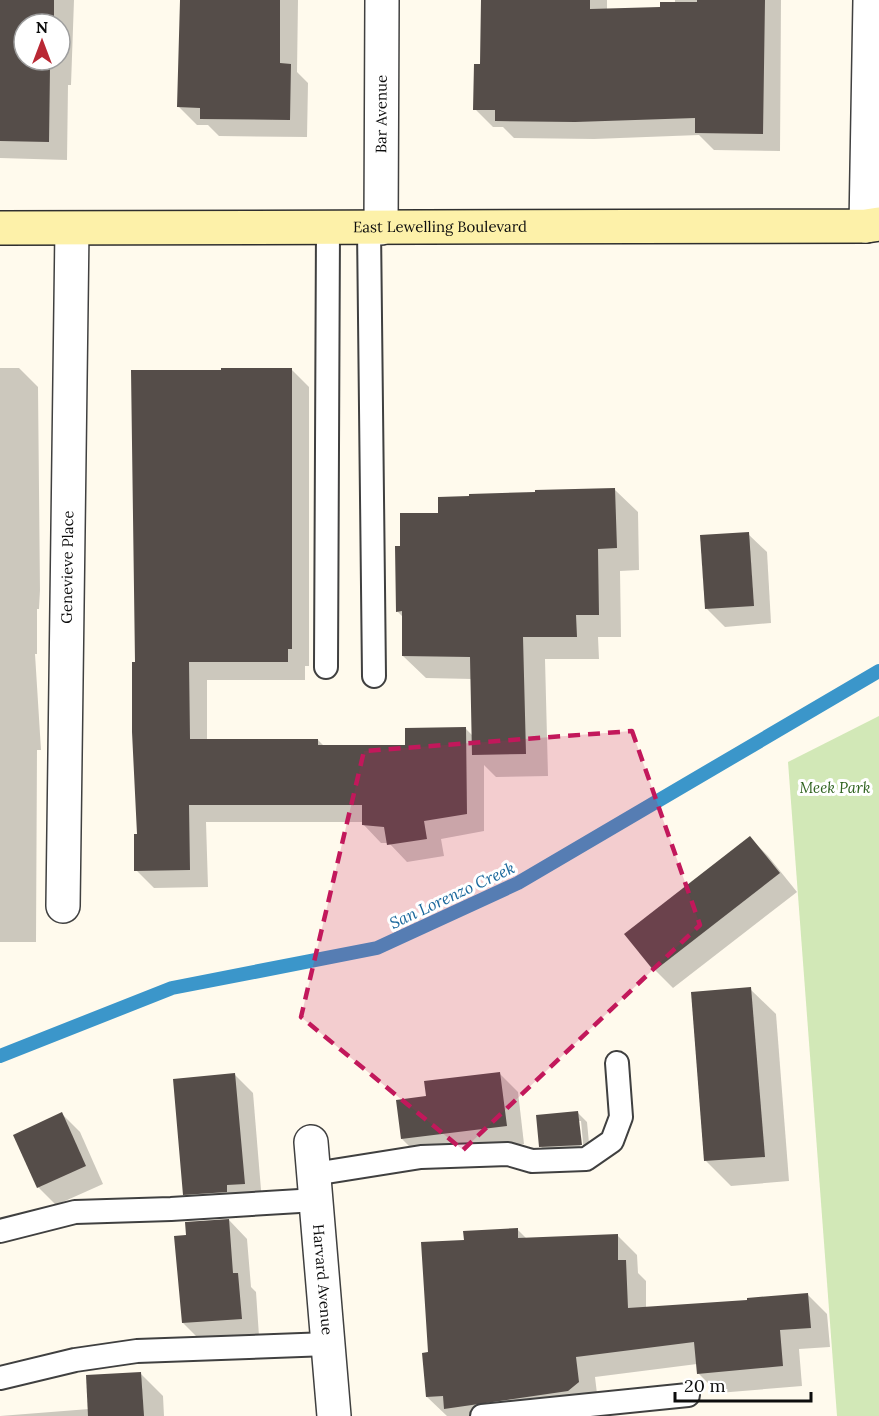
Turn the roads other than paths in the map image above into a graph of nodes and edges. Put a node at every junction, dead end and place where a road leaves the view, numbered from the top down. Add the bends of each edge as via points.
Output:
1 (382, 0) edge
2 (870, 0) edge
3 (873, 225) edge
4 (0, 228) edge
5 (328, 228) junction
6 (375, 228) junction
7 (72, 229) junction
8 (326, 667) dead end
9 (374, 676) dead end
10 (63, 906) dead end
11 (617, 1063) dead end
12 (311, 1142) dead end
13 (315, 1187) junction
14 (0, 1231) edge
15 (328, 1344) junction
16 (0, 1378) edge
17 (688, 1395) dead end
18 (334, 1416) edge
19 (482, 1416) edge

1 - 6 street, Bar Avenue
2 - 3 street
3 - 6 main road, East Lewelling Boulevard
4 - 7 main road, East Lewelling Boulevard
5 - 6 main road, East Lewelling Boulevard
5 - 7 main road, East Lewelling Boulevard
5 - 8 lane
6 - 9 lane
7 - 10 street, Genevieve Place
11 - 13 lane via 621,1117 612,1141 586,1159 532,1161 508,1154 421,1157
12 - 13 street, Harvard Avenue
13 - 14 lane via 171,1209 75,1212
13 - 15 street, Harvard Avenue
15 - 16 lane via 136,1351 75,1360
15 - 18 street, Harvard Avenue
17 - 19 lane

